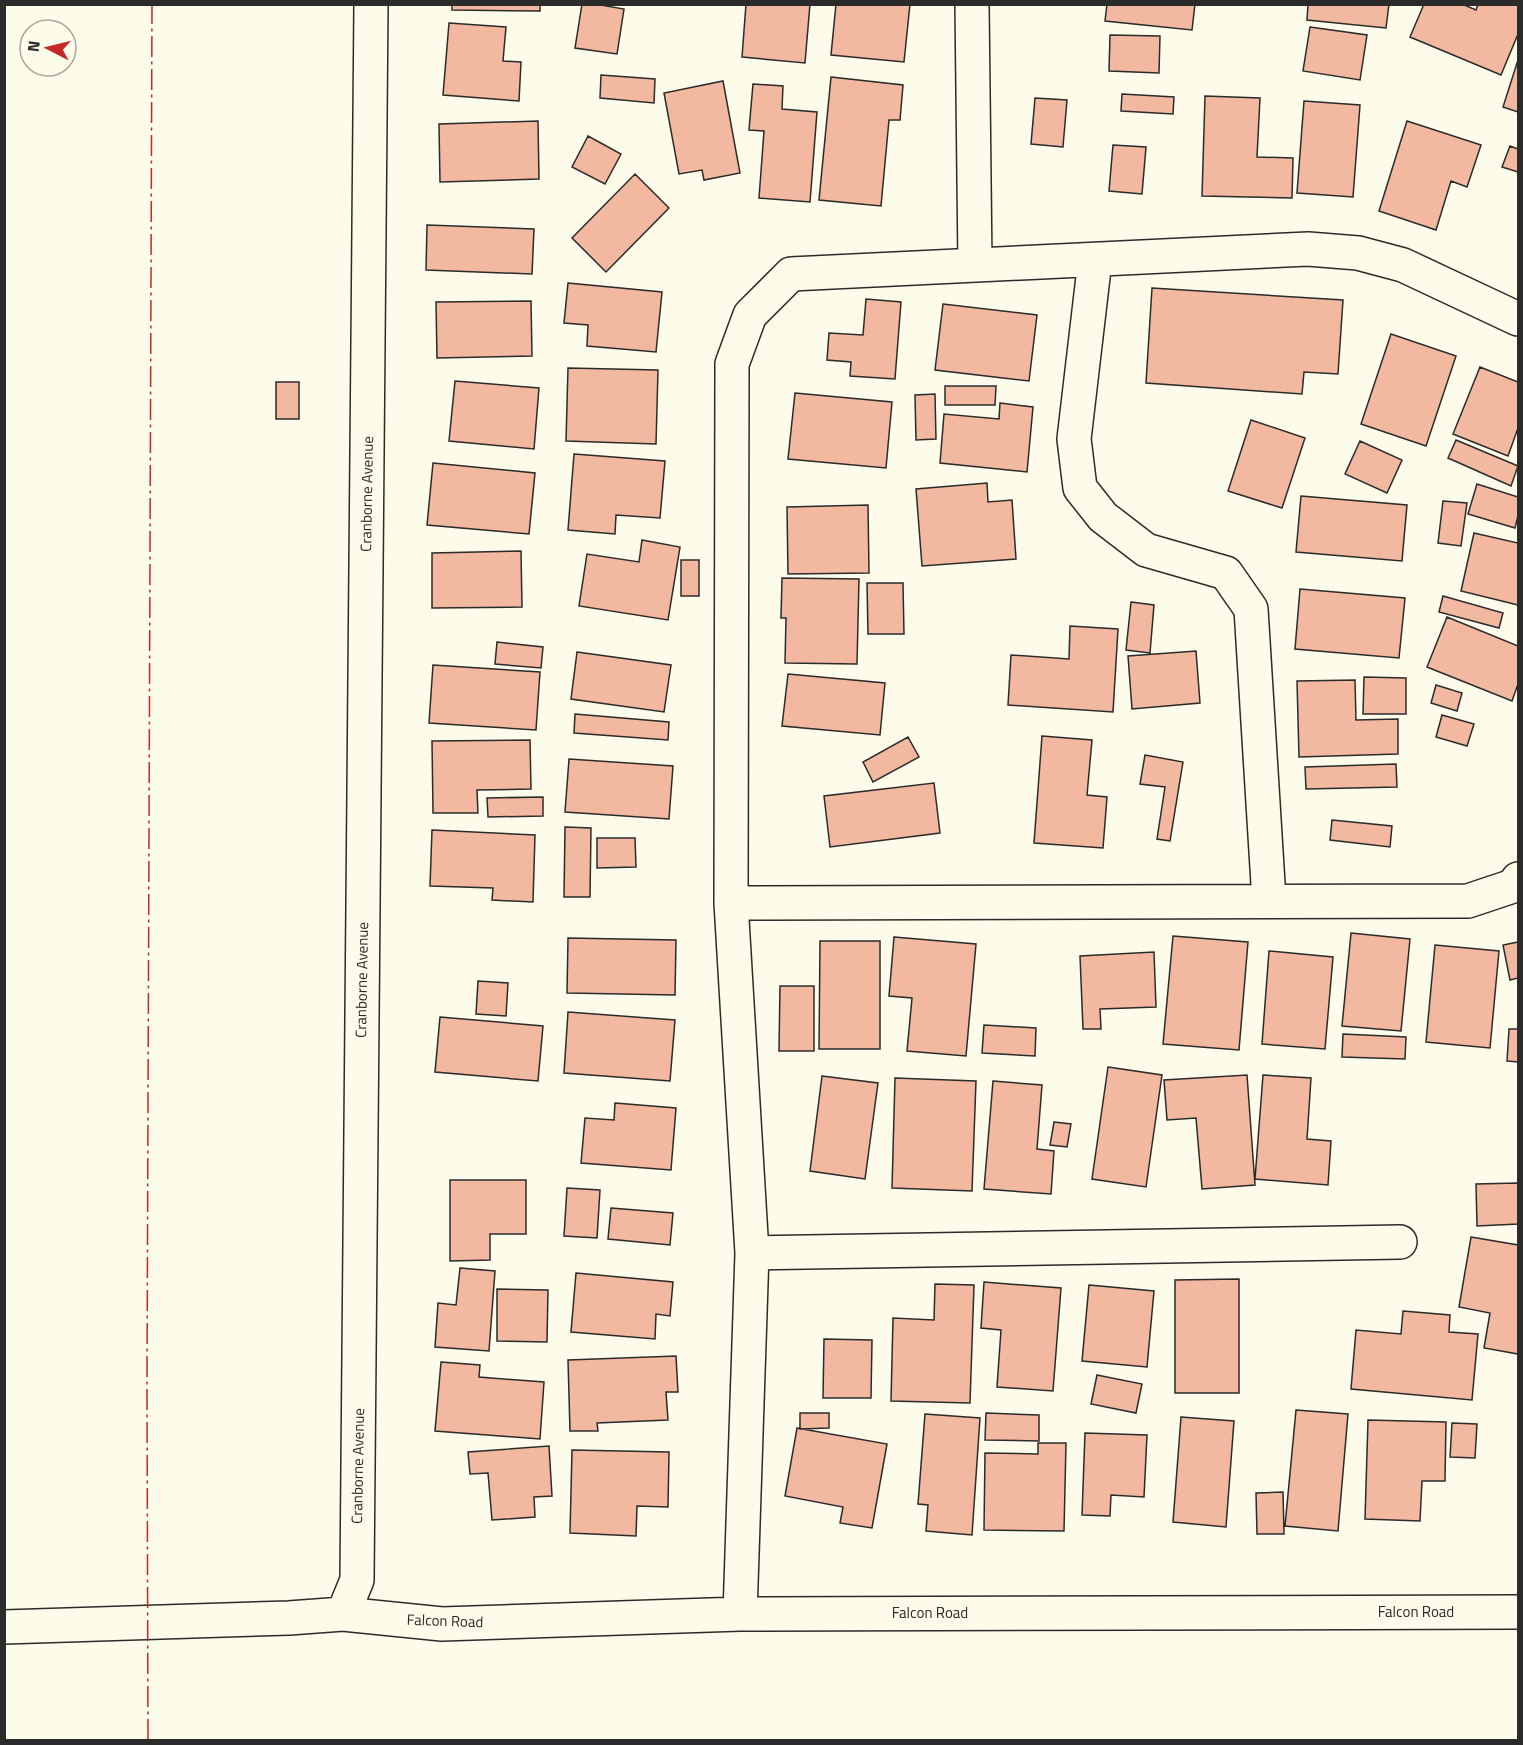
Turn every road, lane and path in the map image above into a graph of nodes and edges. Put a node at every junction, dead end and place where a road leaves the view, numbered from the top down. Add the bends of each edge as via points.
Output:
1 (371, 4) edge
2 (972, 4) edge
3 (1095, 260) junction
4 (975, 265) junction
5 (1518, 319) edge
6 (1518, 879) edge
7 (1269, 900) junction
8 (731, 903) junction
9 (1400, 1242) dead end
10 (752, 1253) junction
11 (1518, 1612) edge
12 (343, 1614) junction
13 (740, 1614) junction
14 (4, 1627) edge

1 - 12 street, Cranborne Avenue via 357,1580
2 - 4 street
3 - 4 street
3 - 5 street via 1308,249 1358,253 1402,265
3 - 7 street via 1074,439 1080,488 1103,517 1146,550 1226,573 1251,609
4 - 8 street via 791,274 750,315 732,364
6 - 7 street via 1514,886 1468,901
7 - 8 street
8 - 10 street
9 - 10 street
10 - 13 street
11 - 13 street, Falcon Road
12 - 13 street, Falcon Road via 442,1624
12 - 14 street

